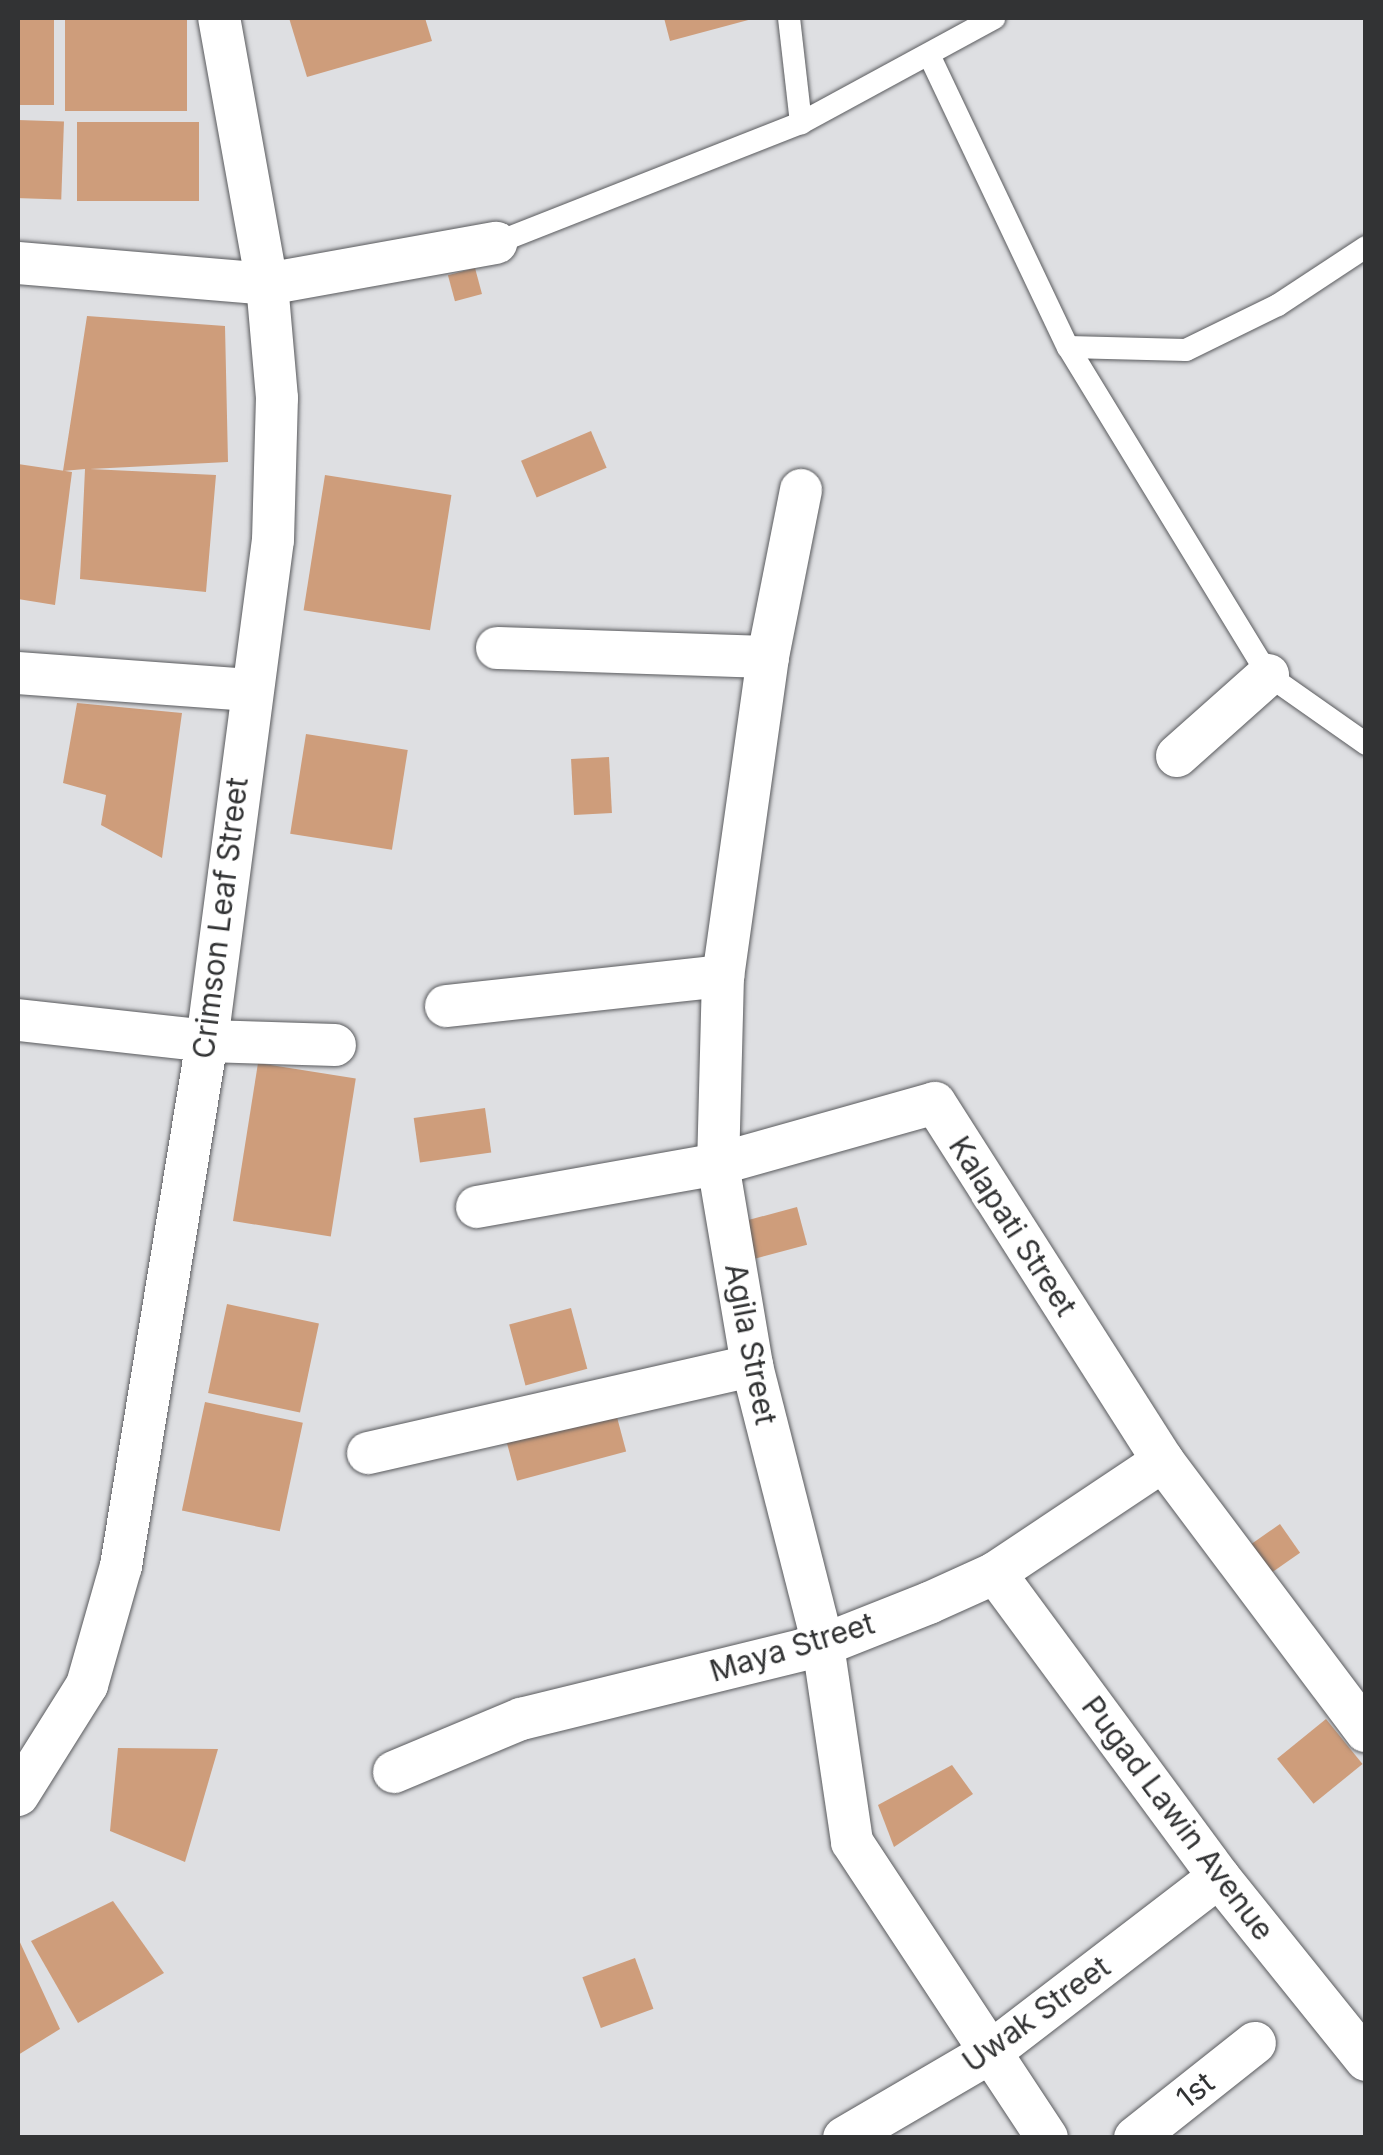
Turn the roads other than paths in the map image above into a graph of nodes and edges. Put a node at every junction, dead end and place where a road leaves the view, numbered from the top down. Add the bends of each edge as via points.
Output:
1 (219, 18) edge
2 (789, 18) edge
3 (994, 18) edge
4 (930, 57) junction
5 (801, 123) junction
6 (496, 243) joint
7 (1366, 247) edge
8 (18, 263) edge
9 (267, 284) junction
10 (1068, 347) junction
11 (802, 490) dead end
12 (497, 648) dead end
13 (768, 657) junction
14 (18, 673) edge
15 (1268, 675) junction
16 (248, 690) junction
17 (1366, 744) edge
18 (1176, 756) dead end
19 (724, 976) junction
20 (446, 1006) dead end
21 (18, 1020) edge
22 (207, 1041) junction
23 (335, 1044) dead end
24 (718, 1164) junction
25 (477, 1206) dead end
26 (752, 1366) junction
27 (368, 1454) dead end
28 (1163, 1460) junction
29 (995, 1573) junction
30 (822, 1644) junction
31 (1366, 1731) edge
32 (394, 1772) dead end
33 (18, 1795) edge
34 (1218, 1878) junction
35 (1255, 2043) dead end
36 (988, 2054) junction
37 (1366, 2060) edge
38 (844, 2138) edge
39 (1047, 2138) edge
40 (1135, 2138) edge

1 - 9 street, Crimson Leaf Street
2 - 5 lane
3 - 4 lane
4 - 5 lane
4 - 10 lane
5 - 6 lane
6 - 9 street
7 - 10 lane via 1278,305 1186,350
8 - 9 street
9 - 16 street, Crimson Leaf Street via 277,398 273,540
10 - 15 lane
11 - 13 street, Agila Street
12 - 13 street
13 - 19 street, Agila Street
14 - 16 street
15 - 17 lane
15 - 18 street
16 - 22 street, Crimson Leaf Street
19 - 20 street
19 - 24 street, Agila Street
21 - 22 street
22 - 23 street
22 - 33 street, Crimson Leaf Street via 122,1566 87,1686
24 - 25 street, Kalapati Street
24 - 26 street, Agila Street
24 - 28 street, Kalapati Street via 935,1102
26 - 27 street
26 - 30 street, Agila Street
28 - 29 street, Maya Street
28 - 31 street, Kalapati Street
29 - 30 street, Maya Street
29 - 34 street, Pugad Lawin Avenue
30 - 32 street, Maya Street via 522,1719
30 - 36 street, Agila Street via 852,1842
34 - 36 street, Uwak Street
34 - 37 street, Pugad Lawin Avenue
35 - 40 street, 1st
36 - 38 street, Uwak Street
36 - 39 street, Agila Street

